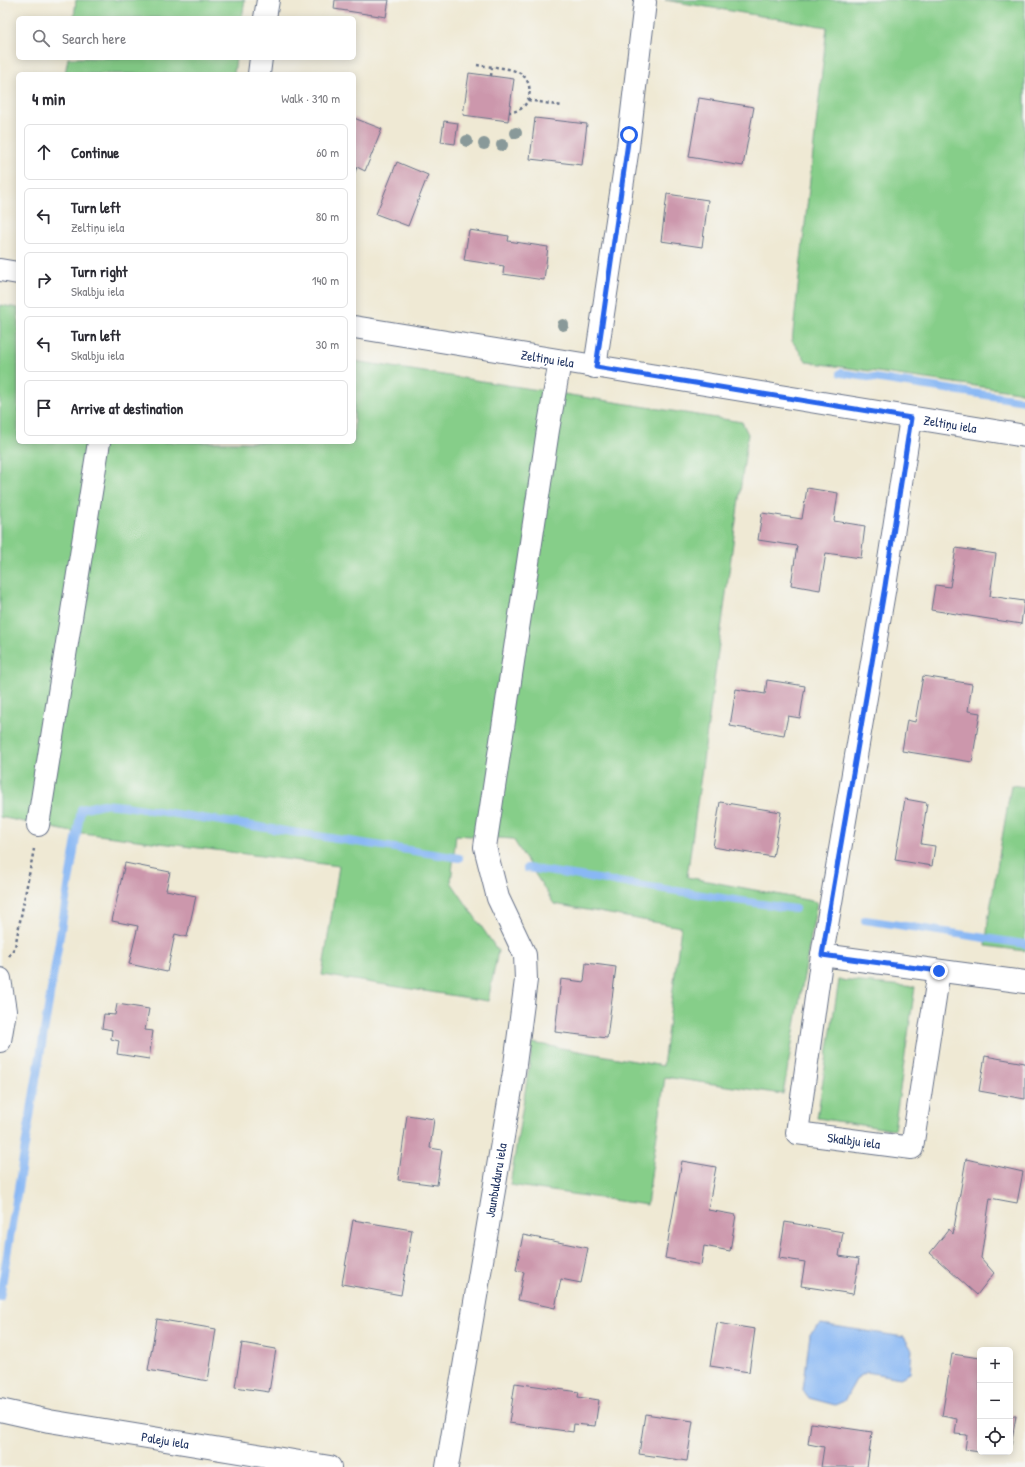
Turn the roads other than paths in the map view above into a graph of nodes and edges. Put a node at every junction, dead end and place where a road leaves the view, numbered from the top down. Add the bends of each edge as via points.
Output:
1 (268, 0) edge
2 (645, 2) dead end
3 (266, 16) edge
4 (261, 60) edge
5 (259, 72) edge
6 (0, 270) edge
7 (16, 273) edge
8 (356, 327) edge
9 (560, 361) junction
10 (596, 367) junction
11 (911, 418) junction
12 (1025, 436) edge
13 (99, 444) edge
14 (38, 825) road end
15 (822, 955) junction
16 (939, 971) junction
17 (0, 979) edge
18 (1025, 982) edge
19 (0, 1041) edge
20 (0, 1410) edge
21 (330, 1467) edge
22 (447, 1467) edge

1 - 3 street
2 - 10 street via 628,147
4 - 5 street
6 - 7 street
8 - 9 street, Zeltiņu iela
9 - 10 street, Zeltiņu iela
9 - 22 street, Jaunbulduru iela via 485,847 498,898 525,955 526,980 514,1072
10 - 11 street, Zeltiņu iela
11 - 12 street, Zeltiņu iela
11 - 15 street, Skalbju iela
13 - 14 street
15 - 16 street
15 - 16 street, Skalbju iela via 797,1134 912,1148
16 - 18 street
17 - 19 street via 5,1011
20 - 21 street, Paleju iela via 49,1421

